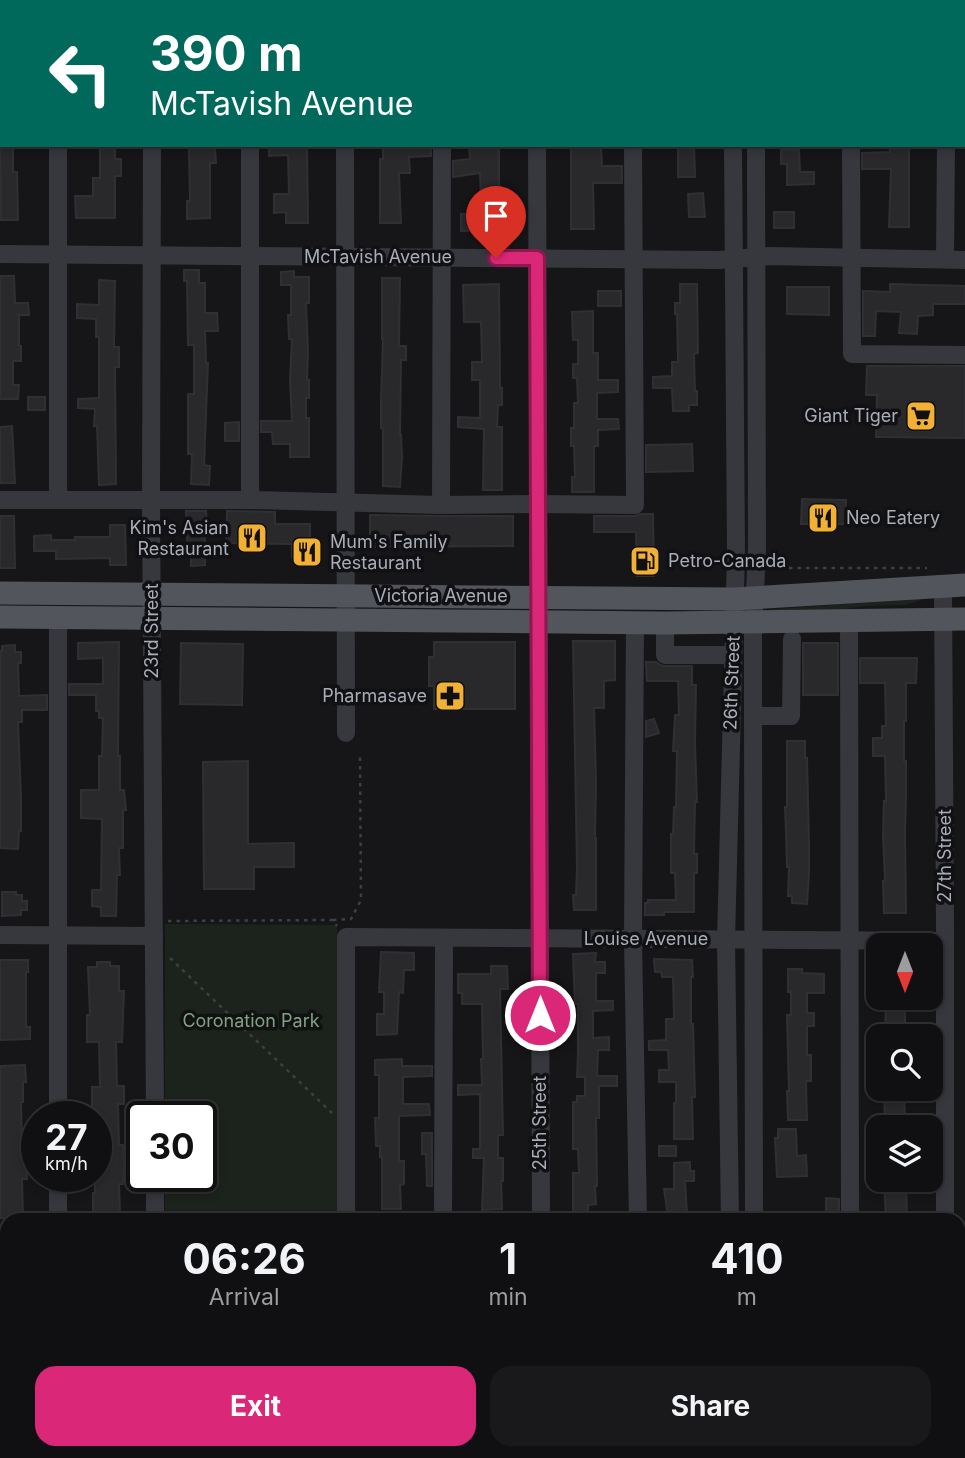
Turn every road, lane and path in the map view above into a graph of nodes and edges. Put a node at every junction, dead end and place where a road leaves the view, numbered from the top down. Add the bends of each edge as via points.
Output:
1 (58, 147) edge
2 (152, 147) edge
3 (250, 147) edge
4 (345, 147) edge
5 (442, 147) edge
6 (537, 147) edge
7 (633, 147) edge
8 (733, 147) edge
9 (756, 147) edge
10 (851, 147) edge
11 (946, 147) edge
12 (0, 254) edge
13 (59, 254) junction
14 (152, 254) junction
15 (250, 256) junction
16 (756, 257) junction
17 (851, 257) junction
18 (345, 258) junction
19 (442, 258) junction
20 (537, 258) junction
21 (634, 259) junction
22 (734, 259) junction
23 (945, 259) junction
24 (965, 260) edge
25 (965, 355) edge
26 (0, 499) edge
27 (58, 500) junction
28 (151, 500) junction
29 (250, 500) junction
30 (346, 503) junction
31 (537, 504) junction
32 (441, 505) junction
33 (757, 505) junction
34 (735, 506) junction
35 (772, 568) dead end
36 (946, 580) edge
37 (0, 593) edge
38 (152, 594) junction
39 (346, 596) junction
40 (538, 596) junction
41 (744, 610) junction
42 (0, 617) edge
43 (58, 618) junction
44 (152, 619) junction
45 (954, 619) edge
46 (346, 621) junction
47 (849, 621) junction
48 (539, 622) junction
49 (635, 623) junction
50 (666, 623) junction
51 (792, 639) dead end
52 (733, 655) junction
53 (753, 716) junction
54 (346, 733) dead end
55 (360, 755) dead end
56 (332, 920) junction
57 (0, 935) edge
58 (57, 935) junction
59 (154, 936) junction
60 (346, 937) junction
61 (444, 938) junction
62 (539, 938) junction
63 (633, 939) junction
64 (726, 940) junction
65 (753, 940) junction
66 (849, 940) junction
67 (945, 941) junction
68 (58, 1101) edge
69 (155, 1101) edge
70 (346, 1127) junction
71 (58, 1192) edge
72 (155, 1192) edge
73 (58, 1213) edge
74 (155, 1213) edge
75 (346, 1213) edge
76 (443, 1213) edge
77 (541, 1213) edge
78 (638, 1213) edge
79 (730, 1213) edge
80 (754, 1213) edge
81 (850, 1213) edge
82 (944, 1213) edge

1 - 13 street
2 - 14 street, 23rd Street
3 - 15 street
4 - 18 street
5 - 19 street
6 - 20 street, 25th Street
7 - 21 street
8 - 22 street, 26th Street
9 - 16 street, 26th Street
10 - 17 street
11 - 23 street
12 - 13 street, McTavish Avenue
13 - 14 street, McTavish Avenue
13 - 27 street
14 - 15 street, McTavish Avenue
14 - 28 street, 23rd Street
15 - 18 street, McTavish Avenue
15 - 29 street
16 - 17 street, McTavish Avenue
16 - 22 street, McTavish Avenue
16 - 33 street, 26th Street
17 - 23 street, McTavish Avenue
17 - 25 street via 852,354
18 - 19 street, McTavish Avenue
18 - 30 street
19 - 20 street, McTavish Avenue
19 - 32 street
20 - 21 street, McTavish Avenue
20 - 31 street, 25th Street
21 - 22 street, McTavish Avenue
21 - 31 street via 635,505
22 - 34 street, 26th Street
23 - 24 street, McTavish Avenue
26 - 27 street
27 - 28 street
28 - 29 street
28 - 38 street, 23rd Street
29 - 30 street
30 - 32 street
30 - 39 street
31 - 32 street
31 - 40 street, 25th Street
33 - 34 street
33 - 41 street, 26th Street
34 - 41 street, 26th Street
35 - 36 path
36 - 41 main road, Victoria Avenue
36 - 45 street, 27th Street
37 - 38 main road, Victoria Avenue
38 - 39 main road, Victoria Avenue
38 - 44 street, 23rd Street
39 - 40 main road, Victoria Avenue
39 - 46 street
40 - 41 main road, Victoria Avenue
40 - 48 street, 25th Street
41 - 47 main road, Victoria Avenue
41 - 50 main road, Victoria Avenue
41 - 52 street, 26th Street
41 - 53 street, 26th Street
42 - 43 main road, Victoria Avenue
43 - 44 main road, Victoria Avenue
43 - 58 street
44 - 46 main road, Victoria Avenue
44 - 59 street, 23rd Street
45 - 47 main road, Victoria Avenue
45 - 67 street, 27th Street
46 - 48 main road, Victoria Avenue
46 - 54 street
47 - 66 street
48 - 49 main road, Victoria Avenue
48 - 62 street, 25th Street
49 - 50 main road, Victoria Avenue
49 - 63 street
50 - 52 street via 665,655
51 - 53 street via 791,716
52 - 64 street, 26th Street
53 - 65 street, 26th Street
55 - 56 path via 361,901 351,919
56 - 59 path
56 - 60 path
57 - 58 street
58 - 59 street
58 - 68 street
59 - 69 street, 23rd Street
59 - 70 path via 172,959
60 - 61 street, Louise Avenue
60 - 70 street
61 - 62 street, Louise Avenue
61 - 76 street
62 - 63 street, Louise Avenue
62 - 77 street, 25th Street
63 - 64 street, Louise Avenue
63 - 78 street
64 - 65 street, Louise Avenue
64 - 79 street, 26th Street
65 - 66 street, Louise Avenue
65 - 80 street, 26th Street
66 - 67 street, Louise Avenue
66 - 81 street
67 - 82 street, 27th Street
70 - 75 street
71 - 73 street
72 - 74 street

